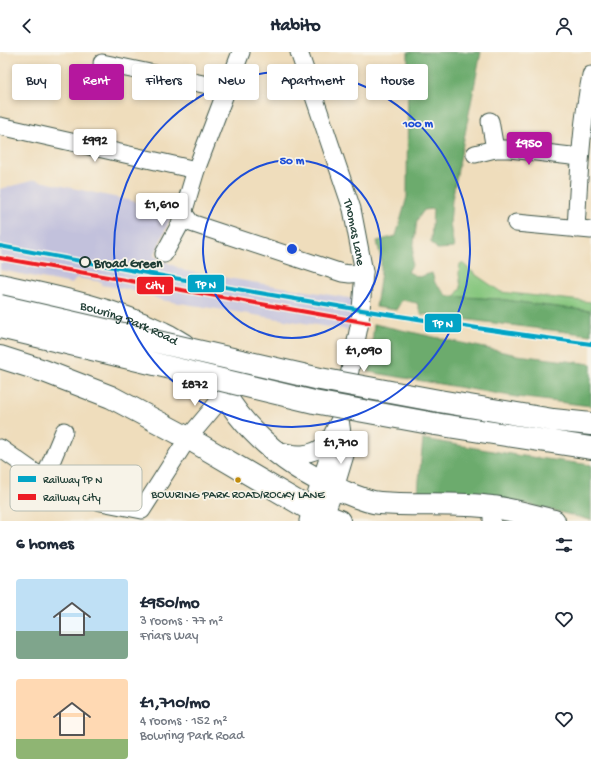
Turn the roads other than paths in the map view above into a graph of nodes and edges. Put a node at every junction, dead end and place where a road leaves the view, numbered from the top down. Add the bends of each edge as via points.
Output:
1 (241, 52) edge
2 (299, 52) edge
3 (102, 63) dead end
4 (236, 64) edge
5 (591, 75) edge
6 (204, 84) edge
7 (223, 100) edge
8 (490, 121) dead end
9 (0, 126) edge
10 (495, 149) junction
11 (475, 154) dead end
12 (580, 157) junction
13 (196, 170) junction
14 (178, 220) junction
15 (516, 223) dead end
16 (583, 230) edge
17 (164, 254) dead end
18 (364, 272) junction
19 (0, 285) edge
20 (0, 306) edge
21 (0, 327) edge
22 (0, 357) edge
23 (225, 394) junction
24 (340, 419) junction
25 (591, 424) edge
26 (64, 431) dead end
27 (188, 438) junction
28 (328, 443) junction
29 (0, 448) edge
30 (591, 448) edge
31 (273, 449) junction
32 (24, 465) edge
33 (50, 465) edge
34 (328, 485) junction
35 (142, 510) edge
36 (492, 514) edge
37 (322, 518) edge
38 (554, 521) edge

1 - 4 street
2 - 18 street, Thomas Lane via 352,209
3 - 6 street
5 - 12 street
7 - 13 street
8 - 10 street
9 - 13 street
10 - 11 street
10 - 12 street
12 - 16 street
13 - 14 street via 184,210
14 - 17 street
14 - 18 street via 342,272
15 - 16 street
18 - 24 street, Thomas Lane via 360,322
19 - 23 main road, Bowring Park Road via 106,310 163,333 195,352 214,373
20 - 25 main road, bridge via 320,379 439,402
21 - 30 main road, bridge via 314,402
22 - 27 main road via 44,370 111,397
23 - 27 street
23 - 31 main road, Bowring Park Road via 236,412
24 - 28 street
24 - 34 street via 345,455
26 - 33 street
27 - 35 street
27 - 37 main road
28 - 31 street via 320,450 305,454 290,454
28 - 34 street
29 - 32 street
31 - 34 main road, Bowring Park Road
34 - 36 main road, Bowring Park Road via 358,498 378,503 426,505
34 - 37 street
36 - 38 main road, Bowring Park Road

